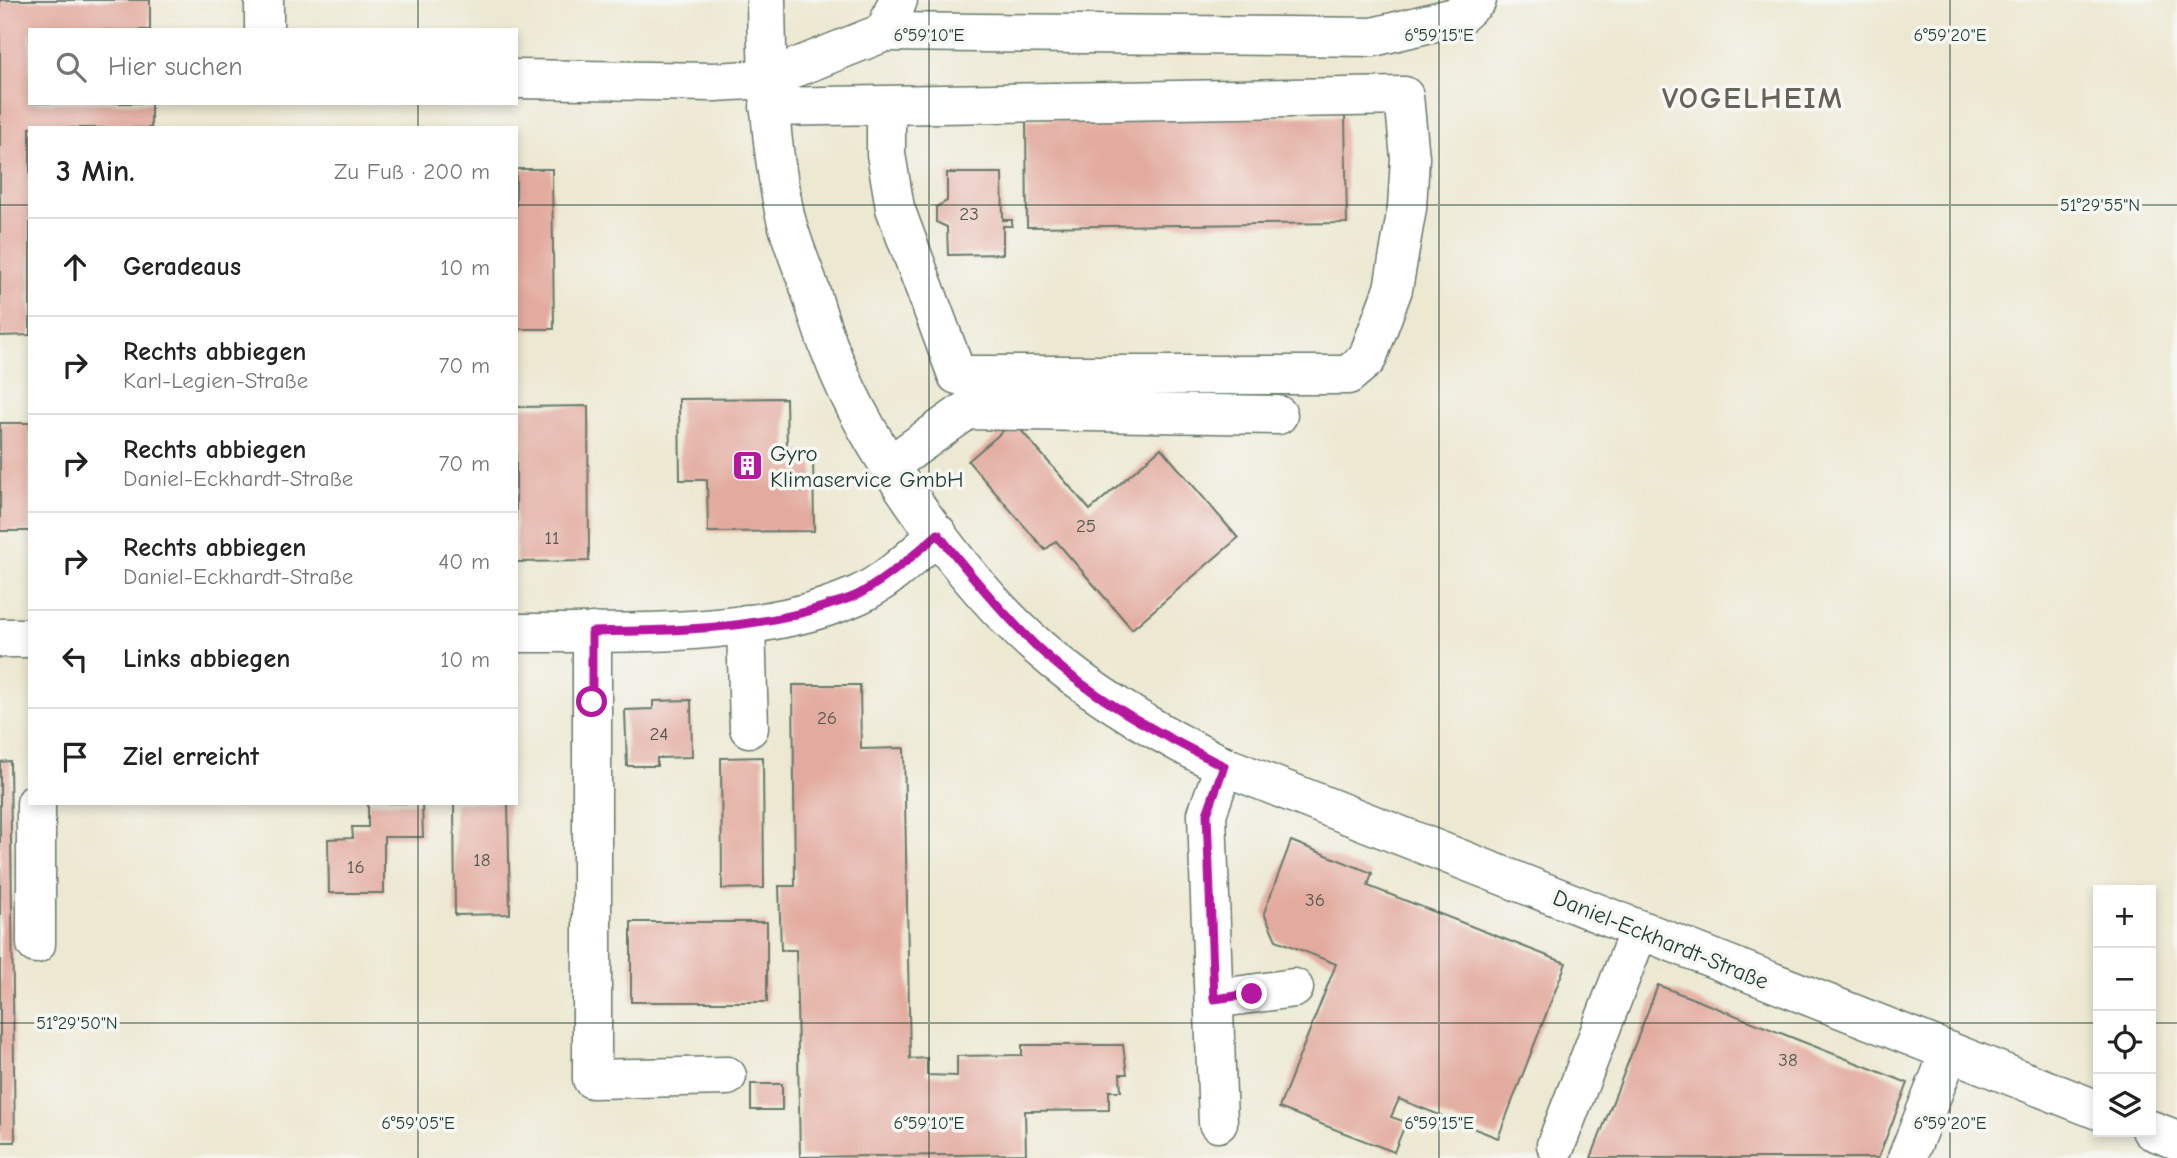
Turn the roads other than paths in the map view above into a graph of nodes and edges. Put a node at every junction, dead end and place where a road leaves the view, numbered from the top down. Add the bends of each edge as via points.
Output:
1 (264, 0) edge
2 (766, 0) edge
3 (1477, 0) edge
4 (891, 16) edge
5 (264, 28) edge
6 (518, 79) edge
7 (768, 93) junction
8 (886, 105) junction
9 (1278, 415) dead end
10 (890, 465) junction
11 (938, 534) junction
12 (746, 624) junction
13 (592, 632) junction
14 (518, 633) edge
15 (0, 638) edge
16 (28, 638) edge
17 (749, 728) dead end
18 (1224, 766) junction
19 (36, 805) edge
20 (1639, 930) junction
21 (36, 944) dead end
22 (1294, 988) dead end
23 (1214, 999) junction
24 (1950, 1053) junction
25 (727, 1076) dead end
26 (2093, 1108) edge
27 (1218, 1123) dead end
28 (2156, 1132) edge
29 (2177, 1140) edge
30 (1556, 1145) dead end
31 (1907, 1158) edge

1 - 5 street
2 - 7 street, Daniel-Eckhardt-Straße
3 - 4 street via 1460,16 1373,37
4 - 7 street
6 - 7 street via 715,82
7 - 8 street
7 - 10 street, Daniel-Eckhardt-Straße via 785,217 828,344
8 - 8 street via 1404,96 1410,158 1406,208 1393,289 1367,359 1348,374 957,374 895,208 886,154
9 - 10 street via 967,410
10 - 11 street, Daniel-Eckhardt-Straße
11 - 12 street via 859,595
11 - 18 street, Daniel-Eckhardt-Straße via 1018,627 1079,681 1161,734
12 - 13 street
12 - 17 street
13 - 14 street
13 - 25 street via 592,1079
15 - 16 street
18 - 20 street, Daniel-Eckhardt-Straße
18 - 23 street via 1207,814
19 - 21 street
20 - 24 street, Daniel-Eckhardt-Straße
20 - 30 street
22 - 23 street
23 - 27 street
24 - 26 street, Daniel-Eckhardt-Straße
24 - 31 street
28 - 29 street

